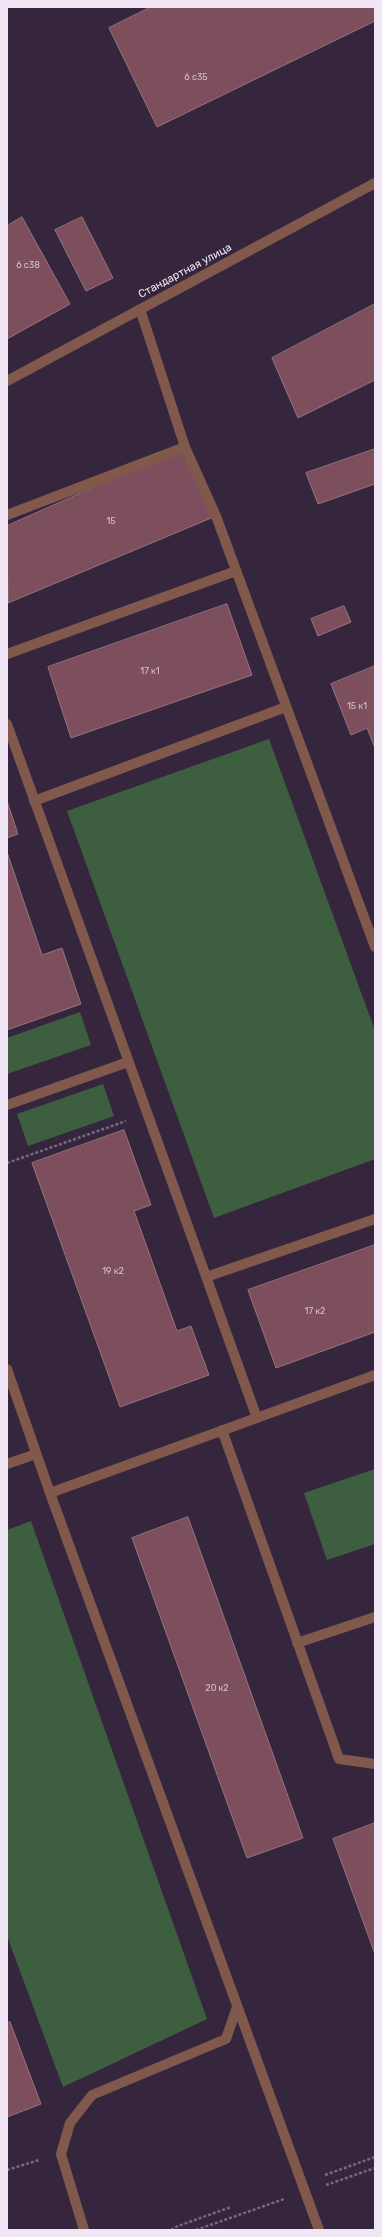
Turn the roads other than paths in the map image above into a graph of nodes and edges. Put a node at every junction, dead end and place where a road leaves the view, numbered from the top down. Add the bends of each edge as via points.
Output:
1 (375, 182) edge
2 (140, 309) junction
3 (7, 381) edge
4 (185, 447) junction
5 (7, 515) edge
6 (236, 571) junction
7 (7, 654) edge
8 (286, 707) junction
9 (7, 724) edge
10 (34, 801) junction
11 (375, 947) edge
12 (128, 1062) junction
13 (7, 1105) edge
14 (375, 1219) edge
15 (206, 1277) junction
16 (7, 1369) edge
17 (375, 1376) edge
18 (257, 1418) junction
19 (222, 1430) junction
20 (36, 1454) junction
21 (7, 1464) edge
22 (50, 1493) junction
23 (375, 1617) edge
24 (297, 1643) junction
25 (375, 1764) edge
26 (238, 2007) junction
27 (84, 2230) edge
28 (319, 2230) edge

1 - 2 street, Стандартная улица
2 - 3 street, Стандартная улица
2 - 4 street
4 - 5 street
4 - 6 street via 216,516
6 - 7 street
6 - 8 street
8 - 10 street
8 - 11 street
9 - 10 street
10 - 12 street
12 - 13 street
12 - 15 street
14 - 15 street
15 - 18 street
16 - 20 street
17 - 18 street
18 - 19 street
19 - 22 street
19 - 24 street
20 - 21 street
20 - 22 street
22 - 26 street
23 - 24 street
24 - 25 street via 338,1759
26 - 27 street via 226,2039 92,2095 70,2123 61,2154
26 - 28 street

